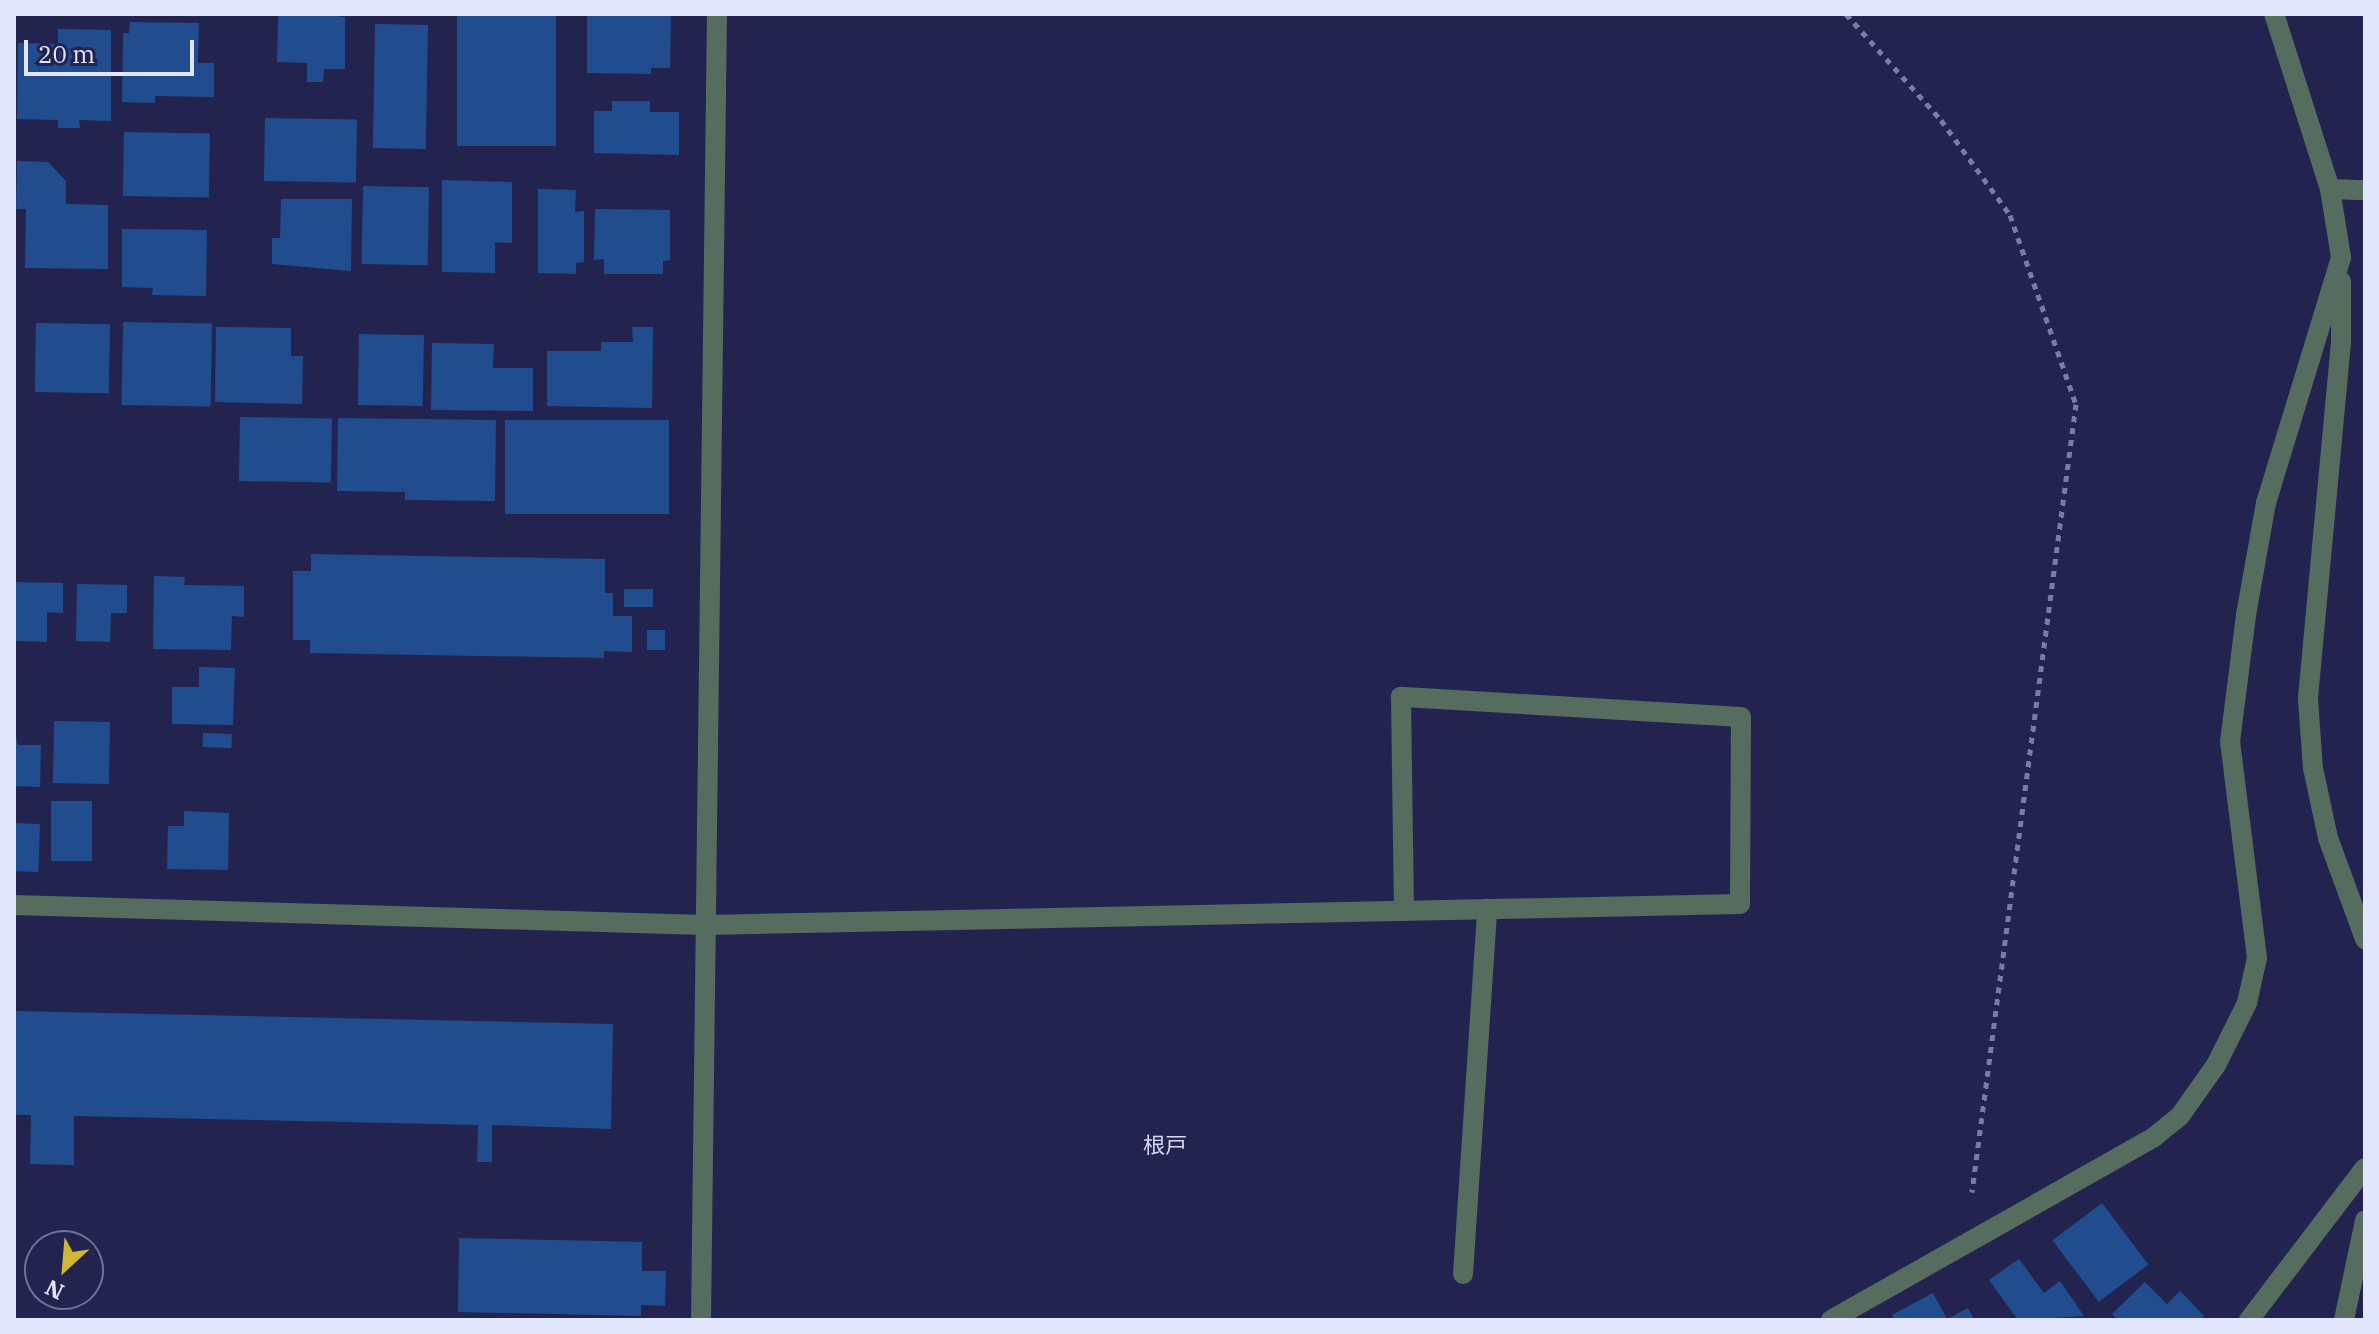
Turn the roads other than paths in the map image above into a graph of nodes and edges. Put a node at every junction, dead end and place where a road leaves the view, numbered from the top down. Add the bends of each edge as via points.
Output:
1 (717, 14) edge
2 (2274, 14) edge
3 (2330, 189) junction
4 (2365, 190) edge
5 (2341, 257) junction
6 (14, 905) edge
7 (1487, 909) junction
8 (1404, 911) junction
9 (705, 925) junction
10 (2365, 939) edge
11 (2365, 1168) edge
12 (2365, 1220) edge
13 (1463, 1274) dead end
14 (701, 1320) edge
15 (1831, 1320) edge
16 (2249, 1320) edge
17 (2344, 1320) edge

1 - 9 street
2 - 3 street
3 - 4 street
3 - 5 street
5 - 10 street via 2341,342 2308,699 2313,768 2328,838
5 - 15 street via 2266,503 2230,742 2257,958 2247,1003 2216,1065 2180,1116 2154,1137
6 - 9 street
7 - 8 street
7 - 8 street via 1740,904 1741,717 1401,697
7 - 13 street
8 - 9 street
9 - 14 street
11 - 16 street
12 - 17 street

